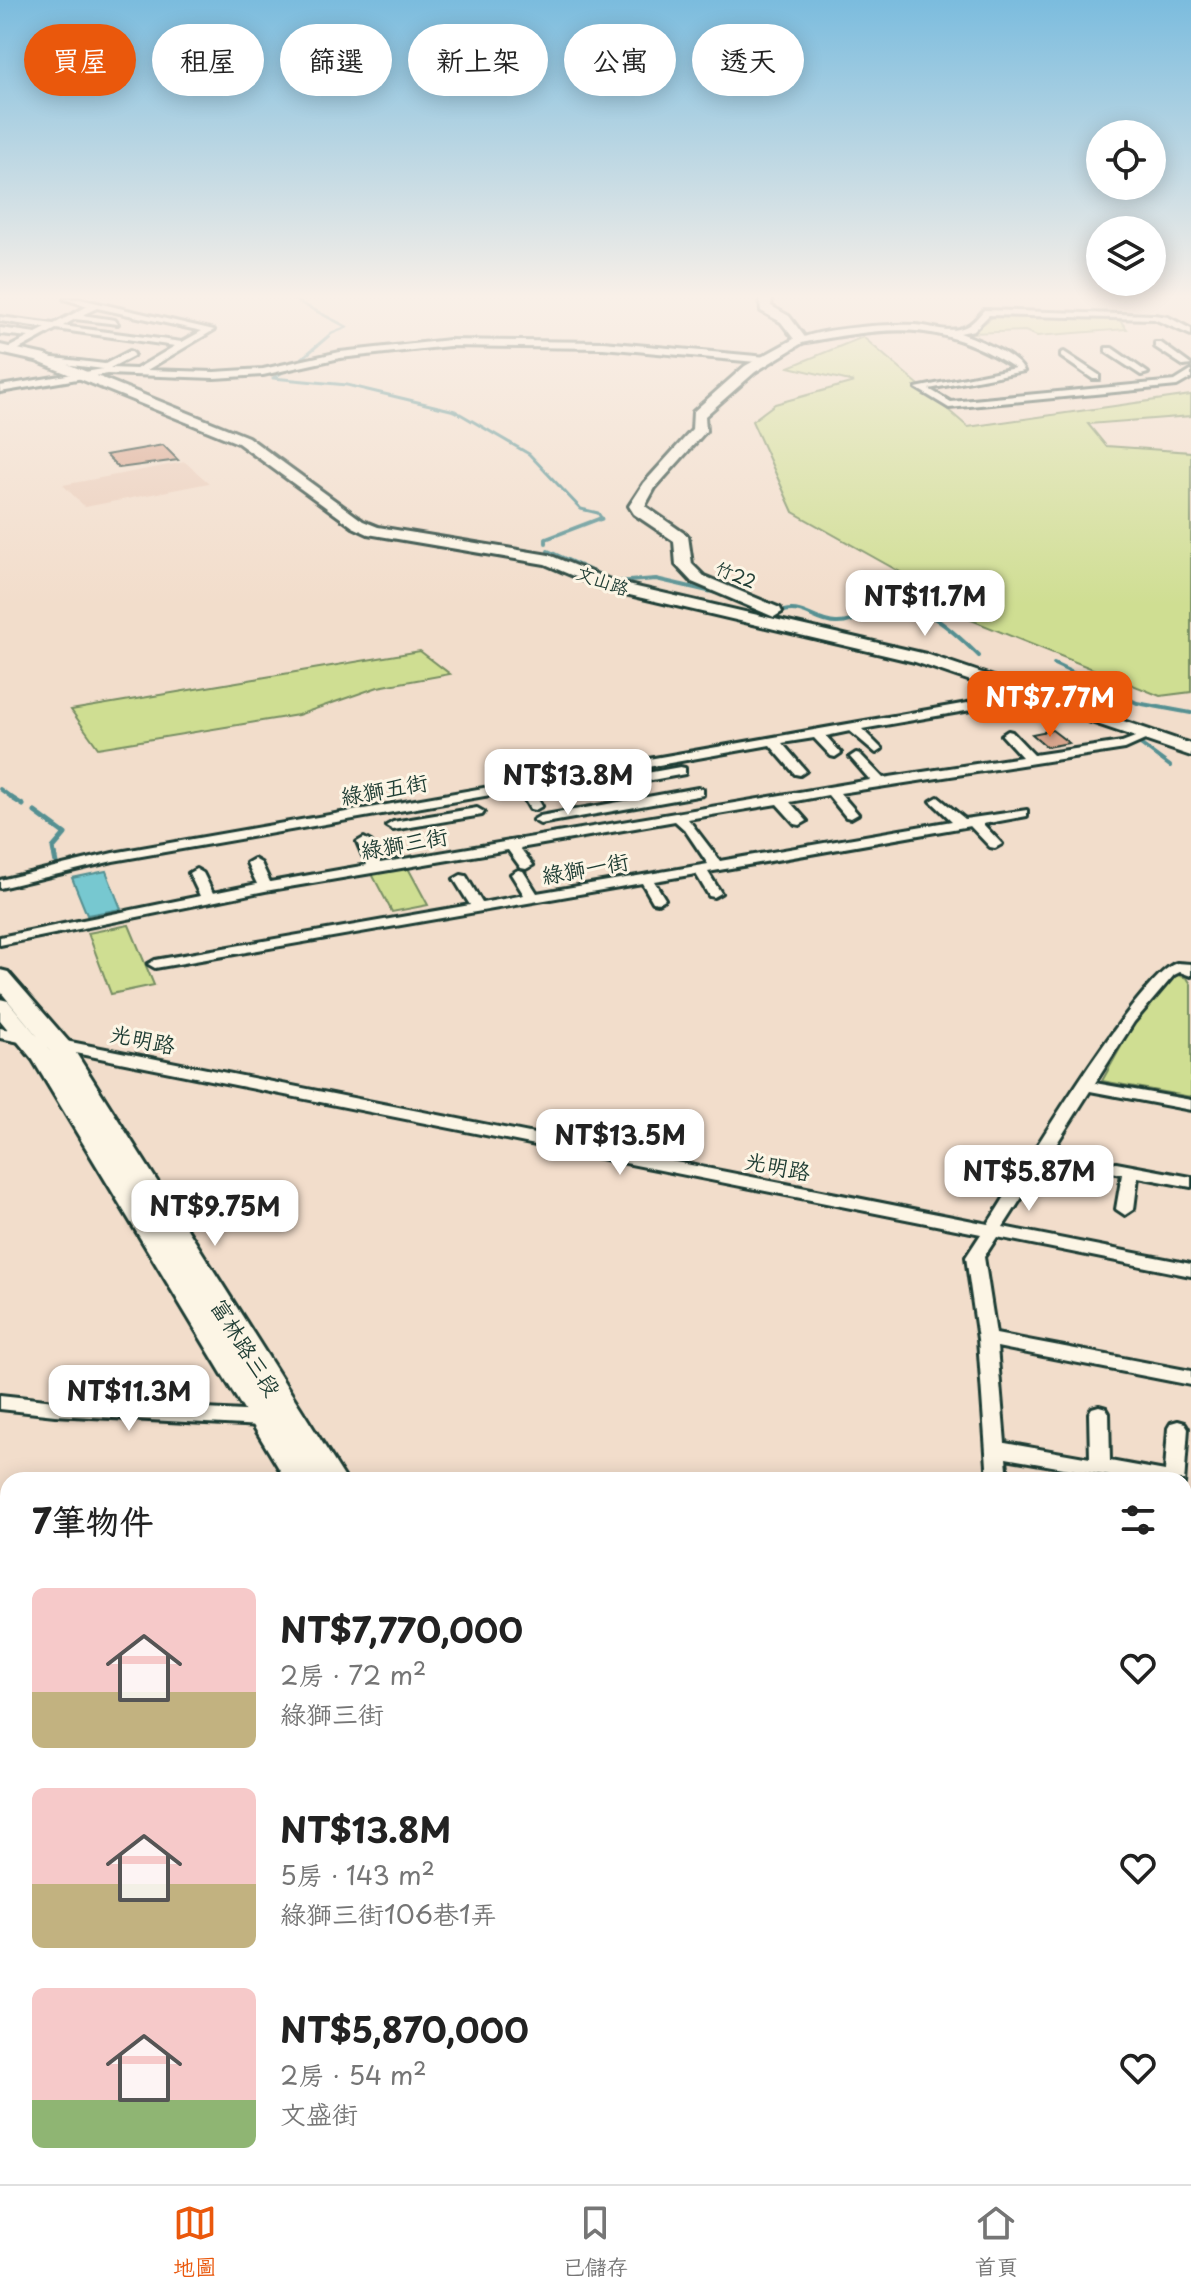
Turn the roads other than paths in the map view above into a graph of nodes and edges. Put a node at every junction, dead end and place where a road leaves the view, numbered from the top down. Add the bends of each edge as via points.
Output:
1 (152, 401) edge
2 (713, 401) edge
3 (942, 401) edge
4 (991, 401) edge
5 (819, 635) junction
6 (1013, 699) dead end
7 (852, 727) junction
8 (817, 733) junction
9 (1008, 735) dead end
10 (1148, 736) junction
11 (773, 741) junction
12 (876, 749) dead end
13 (1191, 750) edge
14 (835, 753) dead end
15 (856, 757) dead end
16 (1031, 759) junction
17 (680, 771) dead end
18 (800, 771) dead end
19 (924, 775) junction
20 (619, 782) dead end
21 (879, 782) junction
22 (522, 784) junction
23 (830, 790) junction
24 (698, 792) dead end
25 (781, 800) junction
26 (535, 806) dead end
27 (477, 812) dead end
28 (1022, 813) dead end
29 (851, 814) dead end
30 (678, 817) junction
31 (540, 820) dead end
32 (800, 821) dead end
33 (969, 823) junction
34 (393, 826) dead end
35 (364, 842) dead end
36 (995, 844) dead end
37 (512, 846) junction
38 (254, 863) dead end
39 (717, 867) junction
40 (376, 870) junction
41 (700, 870) junction
42 (196, 873) dead end
43 (461, 879) dead end
44 (646, 879) junction
45 (0, 884) edge
46 (265, 887) junction
47 (714, 893) dead end
48 (208, 898) junction
49 (533, 898) junction
50 (658, 899) dead end
51 (478, 907) junction
52 (0, 941) edge
53 (155, 964) dead end
54 (1189, 970) edge
55 (0, 977) edge
56 (0, 1006) edge
57 (0, 1033) edge
58 (28, 1039) junction
59 (57, 1042) junction
60 (1087, 1086) junction
61 (1191, 1105) edge
62 (1043, 1154) junction
63 (1131, 1171) junction
64 (1191, 1182) edge
65 (1125, 1209) dead end
66 (992, 1232) junction
67 (1191, 1270) edge
68 (987, 1339) junction
69 (1191, 1378) edge
70 (0, 1402) edge
71 (1099, 1413) dead end
72 (262, 1419) junction
73 (1178, 1428) dead end
74 (996, 1449) junction
75 (1100, 1467) junction
76 (296, 1472) edge
77 (326, 1472) edge
78 (997, 1472) edge
79 (1129, 1472) edge
80 (1175, 1472) edge

1 - 5 main road, 文山路 via 243,440 374,531 549,560 610,586
2 - 5 main road, 竹22 / 竹22 via 698,415 699,431 649,486 639,511 682,539 684,565 698,579
3 - 4 street via 949,405
5 - 10 main road, 文山路 via 955,668
6 - 7 street, 綠獅五街
7 - 8 street, 綠獅五街
7 - 12 street
8 - 11 street, 綠獅五街
8 - 14 street
9 - 16 street
10 - 13 main road, 文山路
10 - 16 street, 綠獅三街 via 1125,745
11 - 18 street
11 - 22 street, 綠獅五街
15 - 21 street
16 - 19 street, 綠獅三街
17 - 20 street
19 - 21 street, 綠獅三街
19 - 33 street
21 - 23 street, 綠獅三街
22 - 26 street
22 - 45 street, 綠獅五街 via 113,857
23 - 25 street, 綠獅三街
23 - 29 street
24 - 31 street
25 - 30 street, 綠獅三街
25 - 32 street
27 - 34 street
28 - 33 street, 綠獅一街
30 - 37 street, 綠獅三街
30 - 39 street
33 - 36 street
33 - 39 street, 綠獅一街
35 - 40 street
37 - 40 street, 綠獅三街
37 - 49 street
38 - 46 street
39 - 41 street, 綠獅一街
40 - 46 street, 綠獅三街
41 - 44 street, 綠獅一街
41 - 47 street
42 - 48 street
43 - 51 street
44 - 49 street, 綠獅一街
44 - 50 street
46 - 48 street, 綠獅三街
48 - 52 street, 綠獅三街
49 - 51 street, 綠獅一街
51 - 53 street, 綠獅一街
54 - 60 street via 1177,967 1169,972 1128,1020
55 - 59 main road, 富林路三段
56 - 58 main road, 富林路三段
57 - 58 street, 光明路
58 - 59 street, 光明路
58 - 72 main road, 富林路三段
59 - 66 street, 光明路
59 - 77 main road, 富林路三段
60 - 61 street
60 - 62 street
62 - 63 street
62 - 66 street
63 - 64 street
63 - 65 street
66 - 67 street, 光明路
66 - 68 street via 975,1257
68 - 69 street
68 - 74 street
70 - 72 street
71 - 75 street
72 - 76 main road, 富林路三段
73 - 80 street
74 - 75 street
74 - 78 street
75 - 79 street

